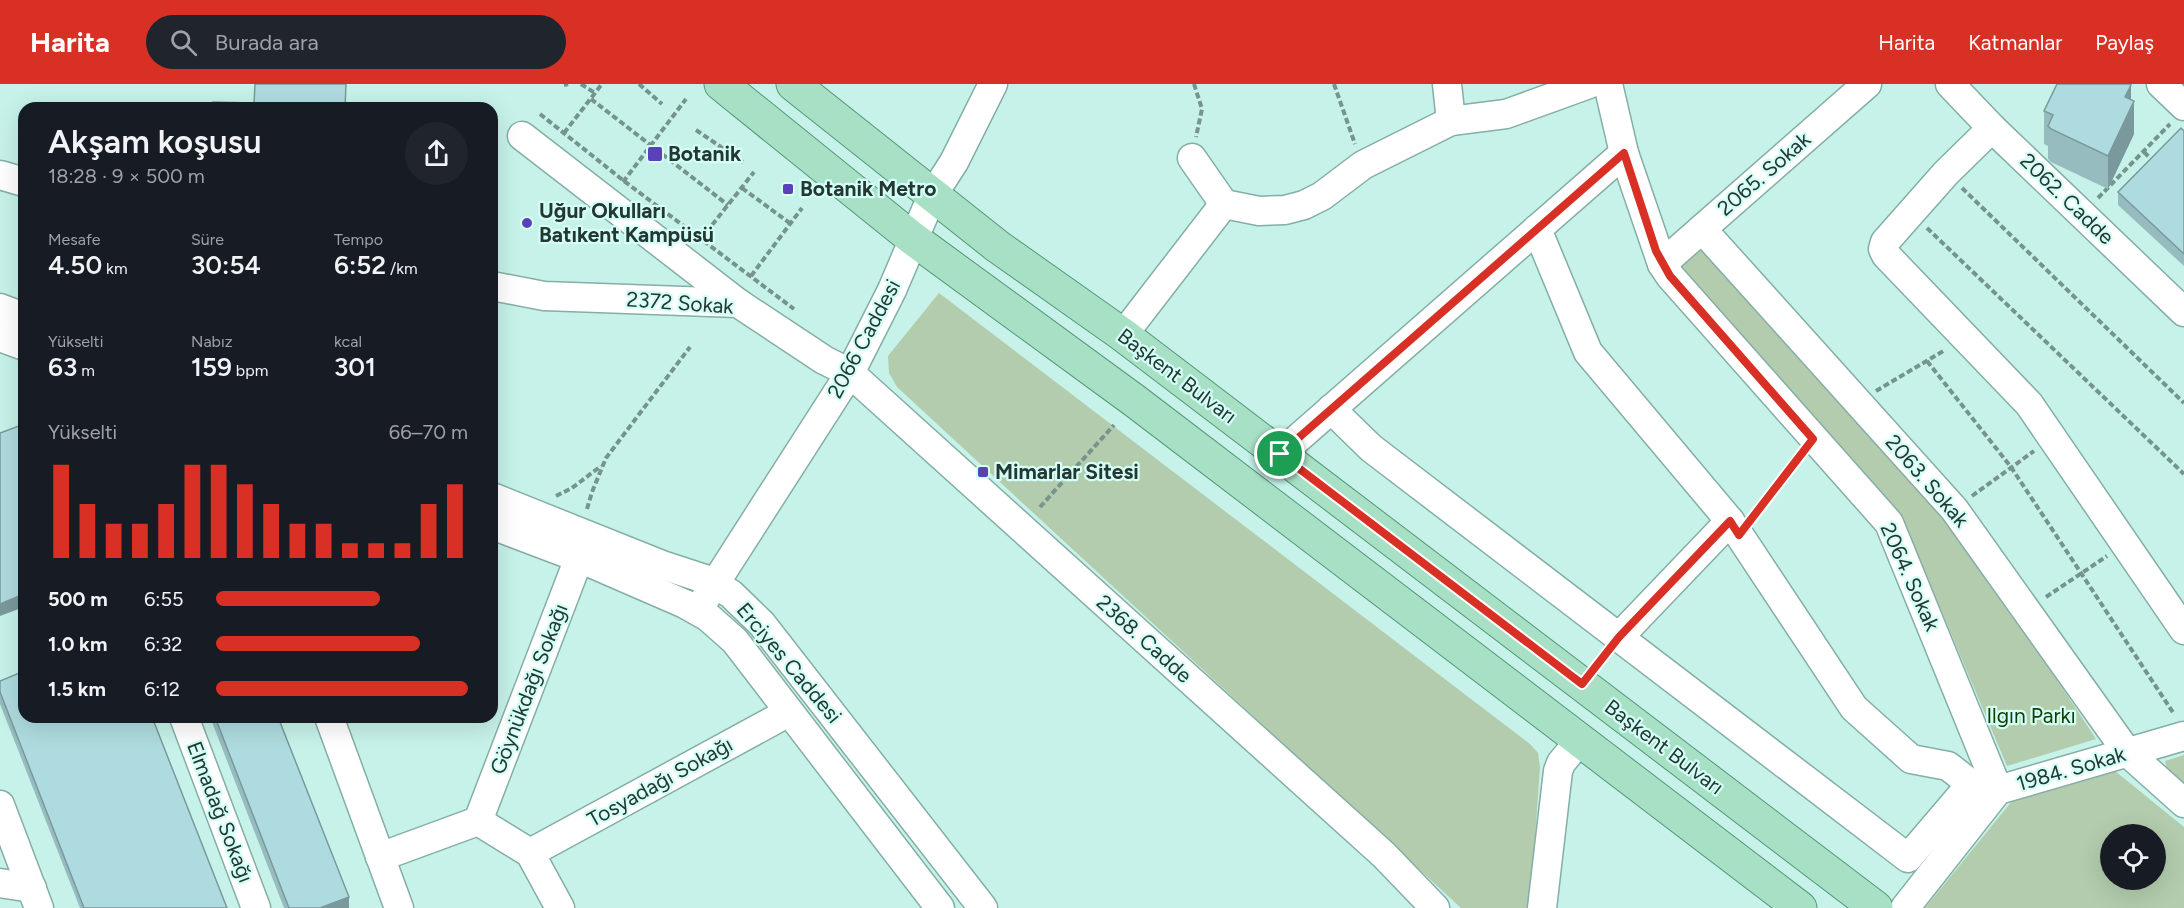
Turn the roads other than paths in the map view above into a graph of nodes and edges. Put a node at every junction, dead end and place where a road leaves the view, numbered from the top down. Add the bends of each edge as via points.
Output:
1 (721, 84) edge
2 (794, 84) edge
3 (993, 84) edge
4 (1447, 84) edge
5 (1589, 84) edge
6 (1608, 84) edge
7 (1867, 84) edge
8 (2161, 84) edge
9 (1956, 86) edge
10 (2180, 112) edge
11 (1451, 121) junction
12 (1992, 128) junction
13 (522, 136) dead end
14 (1624, 153) junction
15 (1192, 158) road end
16 (0, 175) edge
17 (18, 180) edge
18 (932, 196) junction
19 (1224, 204) junction
20 (1537, 229) junction
21 (1702, 229) junction
22 (912, 238) junction
23 (1662, 264) junction
24 (498, 287) edge
25 (738, 303) junction
26 (0, 308) edge
27 (2184, 312) edge
28 (18, 315) edge
29 (1123, 335) junction
30 (0, 337) edge
31 (18, 344) edge
32 (850, 373) junction
33 (1331, 409) junction
34 (1280, 454) junction
35 (498, 499) edge
36 (498, 527) edge
37 (1734, 528) junction
38 (579, 558) junction
39 (714, 583) junction
40 (697, 610) junction
41 (2184, 630) edge
42 (1619, 637) junction
43 (789, 712) junction
44 (186, 723) edge
45 (331, 723) edge
46 (2181, 727) edge
47 (1580, 740) junction
48 (2127, 752) junction
49 (1998, 790) junction
50 (2184, 803) edge
51 (0, 805) edge
52 (478, 821) junction
53 (530, 853) junction
54 (380, 857) junction
55 (0, 883) edge
56 (35, 898) edge
57 (256, 908) edge
58 (399, 908) edge
59 (560, 908) edge
60 (940, 908) edge
61 (983, 908) edge
62 (1435, 908) edge
63 (1542, 908) edge
64 (1800, 908) edge
65 (1876, 908) edge
66 (1905, 908) edge

1 - 22 main road
2 - 18 main road, Başkent Bulvarı
3 - 18 street, 2066 Caddesi via 954,162
4 - 11 street
5 - 11 street via 1506,114
6 - 14 street, 2064. Sokak
7 - 21 street, 2065. Sokak
8 - 10 street
9 - 12 street, 2062. Cadde
11 - 19 street via 1363,165 1304,205 1259,211
12 - 27 street, 2062. Cadde
12 - 41 street via 1885,242 1886,255 2029,404
13 - 25 street
14 - 20 street
14 - 23 street, 2064. Sokak
15 - 19 street
16 - 17 street
18 - 22 street, 2066 Caddesi
18 - 29 main road, Başkent Bulvarı
19 - 29 street
20 - 33 street
20 - 37 street via 1588,352
21 - 23 street, 2065. Sokak
21 - 48 street, 2063. Sokak via 1954,509
22 - 32 street, 2066 Caddesi via 892,290
22 - 47 main road via 1135,401
23 - 49 street, 2064. Sokak via 1893,531
24 - 25 street, 2372 Sokak via 544,296
25 - 32 street, 2372 Sokak
26 - 28 street
29 - 34 main road, Başkent Bulvarı
30 - 31 street
32 - 39 street, 2066 Caddesi
32 - 62 street, 2368. Cadde via 1384,855
33 - 34 street
33 - 42 street via 1371,448
34 - 65 main road, Başkent Bulvarı
35 - 39 street, Erciyes Caddesi
36 - 38 street, Erciyes Caddesi
37 - 42 street
37 - 42 street via 1854,708 1911,759 1948,766 1971,784 1908,858
38 - 40 street, Erciyes Caddesi
38 - 52 street, Göynükdağı Sokağı
39 - 40 street, 2066 Caddesi
39 - 61 street, Erciyes Caddesi via 762,624
40 - 43 street, Erciyes Caddesi via 735,641
43 - 53 street, Tosyadağı Sokağı
43 - 60 street, Erciyes Caddesi
44 - 57 street, Elmadağ Sokağı
45 - 54 street
46 - 48 street, 1984. Sokak
47 - 63 street via 1558,771
47 - 64 main road
48 - 49 street, 1984. Sokak
48 - 50 street, 2063. Sokak
49 - 66 street, 1984. Sokak
51 - 56 street
52 - 53 street
52 - 54 street
53 - 59 street
54 - 58 street
55 - 56 street

